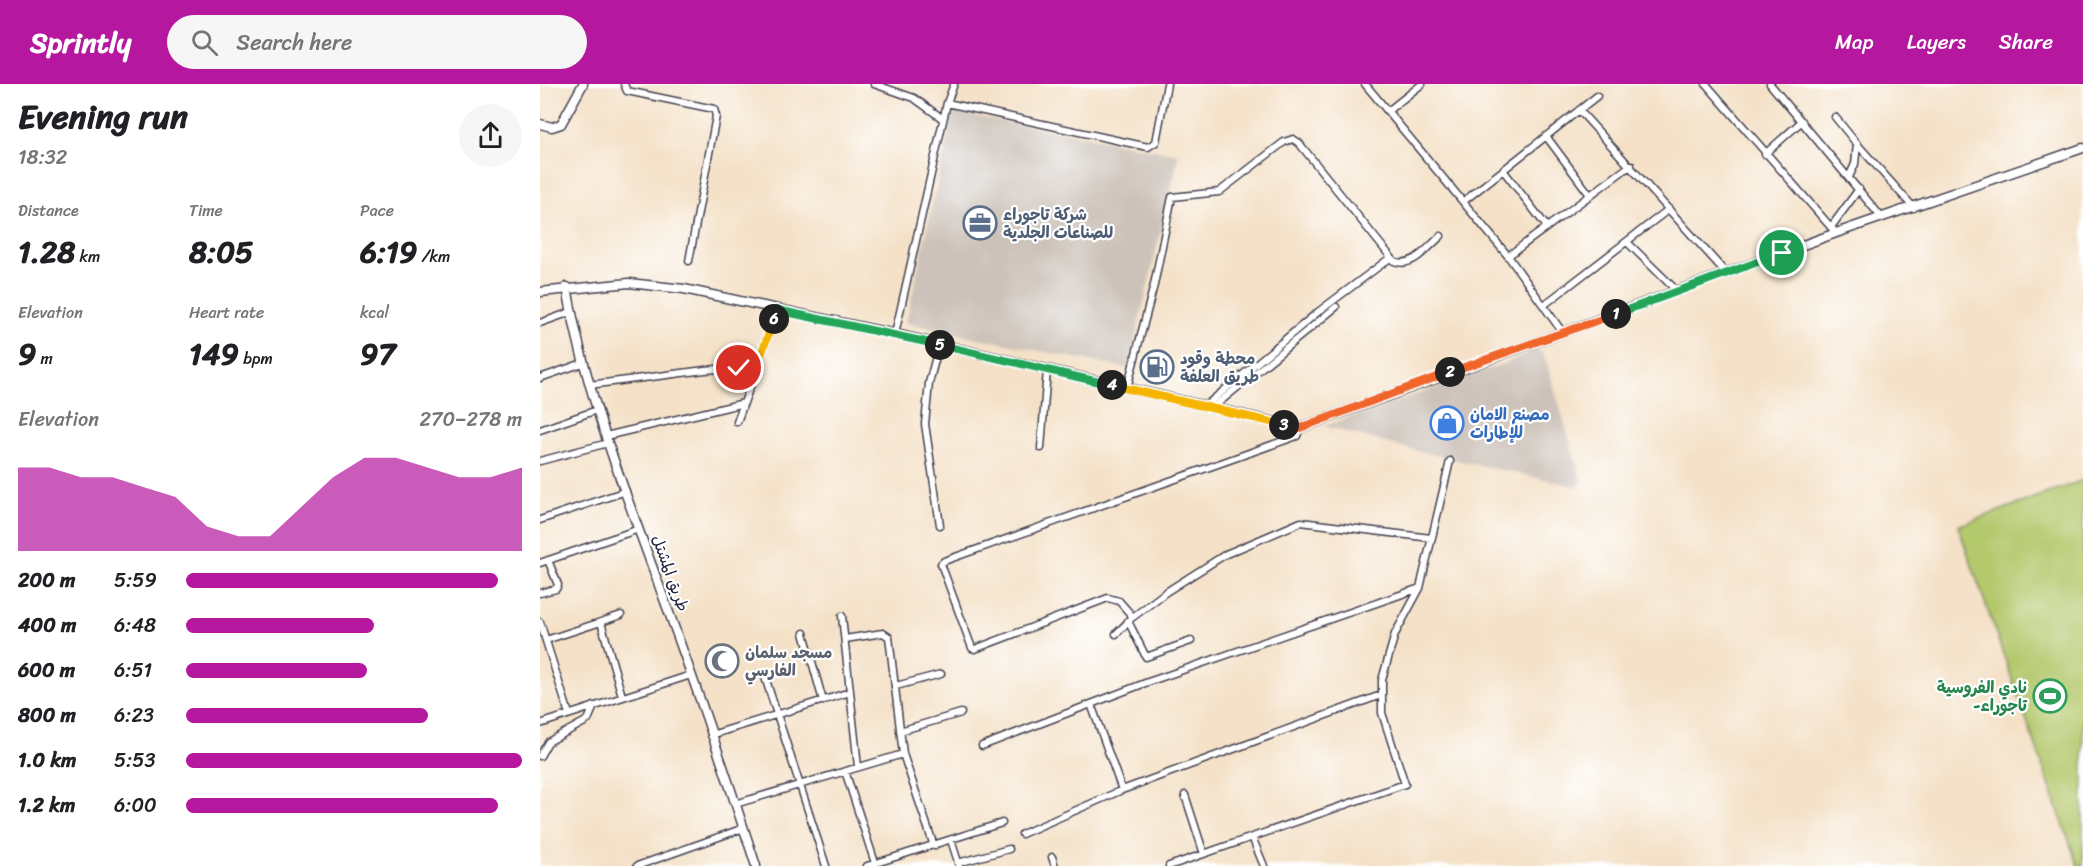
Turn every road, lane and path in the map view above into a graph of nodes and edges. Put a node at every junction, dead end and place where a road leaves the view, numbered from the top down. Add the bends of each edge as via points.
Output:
1 (583, 84) edge
2 (624, 84) edge
3 (874, 84) edge
4 (954, 84) edge
5 (1167, 84) edge
6 (1365, 84) edge
7 (1422, 84) edge
8 (1706, 84) edge
9 (1770, 84) edge
10 (1597, 96) dead end
11 (947, 103) junction
12 (1579, 110) junction
13 (1388, 111) junction
14 (1835, 117) dead end
15 (943, 119) junction
16 (1802, 121) junction
17 (540, 124) edge
18 (1546, 136) junction
19 (1857, 144) junction
20 (2083, 148) edge
21 (1765, 154) junction
22 (1631, 165) junction
23 (1503, 170) junction
24 (1850, 177) junction
25 (1859, 189) junction
26 (1590, 195) junction
27 (1464, 201) junction
28 (1914, 208) junction
29 (1669, 209) junction
30 (1882, 218) junction
31 (1548, 227) junction
32 (1833, 230) junction
33 (1441, 236) dead end
34 (1627, 242) junction
35 (1508, 256) junction
36 (1390, 258) junction
37 (688, 261) dead end
38 (1726, 273) junction
39 (567, 287) junction
40 (540, 292) edge
41 (1678, 292) junction
42 (1544, 305) junction
43 (1336, 308) dead end
44 (777, 310) junction
45 (571, 312) junction
46 (540, 322) edge
47 (1563, 333) junction
48 (895, 334) junction
49 (939, 345) junction
50 (583, 363) junction
51 (757, 366) junction
52 (1047, 370) junction
53 (540, 378) edge
54 (589, 385) junction
55 (1127, 388) junction
56 (744, 403) junction
57 (1207, 408) junction
58 (597, 410) junction
59 (737, 422) dead end
60 (1300, 428) junction
61 (540, 430) edge
62 (607, 439) junction
63 (1041, 448) dead end
64 (540, 460) edge
65 (1450, 461) dead end
66 (626, 491) junction
67 (540, 520) edge
68 (940, 525) dead end
69 (639, 529) junction
70 (1431, 538) junction
71 (548, 560) junction
72 (540, 563) edge
73 (1420, 588) junction
74 (540, 593) edge
75 (621, 615) dead end
76 (842, 616) dead end
77 (1130, 619) junction
78 (540, 622) edge
79 (601, 622) junction
80 (804, 633) dead end
81 (1116, 634) dead end
82 (844, 639) junction
83 (546, 640) junction
84 (1191, 641) dead end
85 (941, 674) dead end
86 (691, 675) junction
87 (765, 677) dead end
88 (896, 686) junction
89 (850, 692) junction
90 (1381, 695) junction
91 (622, 696) junction
92 (823, 701) junction
93 (1091, 704) junction
94 (594, 706) junction
95 (569, 714) junction
96 (778, 714) junction
97 (962, 714) dead end
98 (540, 724) edge
99 (900, 730) junction
100 (711, 735) junction
101 (982, 747) dead end
102 (903, 754) junction
103 (540, 756) edge
104 (858, 767) junction
105 (845, 771) junction
106 (801, 785) junction
107 (1122, 790) junction
108 (1185, 795) dead end
109 (735, 804) junction
110 (1002, 823) dead end
111 (744, 828) junction
112 (1022, 834) dead end
113 (1252, 837) junction
114 (951, 840) junction
115 (934, 846) junction
116 (1009, 849) dead end
117 (1204, 854) junction
118 (1052, 857) dead end
119 (889, 863) edge
120 (875, 864) junction
121 (959, 865) edge
122 (637, 866) edge
123 (756, 866) edge
124 (826, 866) edge
125 (867, 866) edge
126 (1055, 866) edge
127 (1169, 866) edge
128 (1264, 866) edge

1 - 17 street via 561,124
2 - 37 street via 627,91 714,108 716,116
3 - 15 street via 914,98
4 - 11 street
5 - 11 street via 1156,142 1148,147
6 - 13 street
7 - 13 street
8 - 21 street
9 - 16 street
10 - 12 street
11 - 15 street
12 - 18 street
12 - 22 street
13 - 27 street
14 - 19 street
15 - 48 street
16 - 21 street
16 - 24 street
18 - 23 street
18 - 26 street
19 - 24 street
19 - 28 street
20 - 28 street
21 - 32 street
22 - 26 street
22 - 29 street
23 - 27 street
23 - 31 street
24 - 25 street
25 - 30 street
25 - 32 street
26 - 31 street
27 - 35 street
28 - 30 street
29 - 34 street
29 - 38 street
30 - 32 street
31 - 35 street
32 - 38 street
33 - 36 street via 1411,262 1399,263
34 - 41 street
34 - 42 street
35 - 42 street
36 - 55 street via 1297,140 1284,142 1219,192 1174,196
36 - 57 street via 1318,312
38 - 41 street
39 - 40 street
39 - 44 street via 629,283 684,289
39 - 45 street, طريق المشتل
41 - 47 street
42 - 47 street
43 - 57 street
44 - 48 street
44 - 51 street
45 - 46 street
45 - 50 street, طريق المشتل
47 - 60 street
48 - 49 street
49 - 52 street
49 - 68 street via 929,383 926,424
50 - 53 street
50 - 54 street, طريق المشتل
51 - 54 street
51 - 56 street
52 - 55 street
52 - 63 street
54 - 58 street, طريق المشتل
55 - 57 street
56 - 59 street
56 - 62 street
57 - 60 street
58 - 61 street
58 - 62 street, طريق المشتل
60 - 77 street via 1297,436 941,564 975,649 1108,598 1119,601
62 - 64 street
62 - 66 street, طريق المشتل
65 - 70 street
66 - 67 street
66 - 69 street, طريق المشتل
69 - 71 street
69 - 86 street, طريق المشتل
70 - 73 street
70 - 77 street via 1301,522 1226,554
71 - 72 street
71 - 74 street via 558,585
73 - 90 street via 1386,658
73 - 93 street
75 - 79 street
76 - 82 street
77 - 81 street
77 - 84 street via 1146,657
78 - 83 street
79 - 83 street
79 - 91 street
80 - 92 street
82 - 88 street via 887,634
82 - 89 street
83 - 95 street
85 - 88 street
86 - 91 street
86 - 100 street, طريق المشتل
87 - 96 street
88 - 99 street
89 - 92 street
89 - 104 street
90 - 107 street
90 - 113 street via 1386,730 1405,784
91 - 94 street
92 - 96 street
93 - 101 street
93 - 107 street
94 - 95 street
94 - 103 street via 588,720 548,742
95 - 98 street
96 - 100 street
96 - 106 street
97 - 99 street
99 - 102 street
100 - 109 street, طريق المشتل
102 - 104 street
102 - 115 street
104 - 105 street
105 - 106 street
105 - 120 street
106 - 109 street
106 - 124 street
107 - 112 street
108 - 117 street
109 - 111 street, طريق المشتل
110 - 114 street
111 - 122 street
111 - 123 street, طريق المشتل
113 - 117 street
113 - 128 street
114 - 115 street
114 - 121 street
115 - 119 street
116 - 121 street
117 - 127 street
118 - 126 street
119 - 120 street
120 - 125 street

